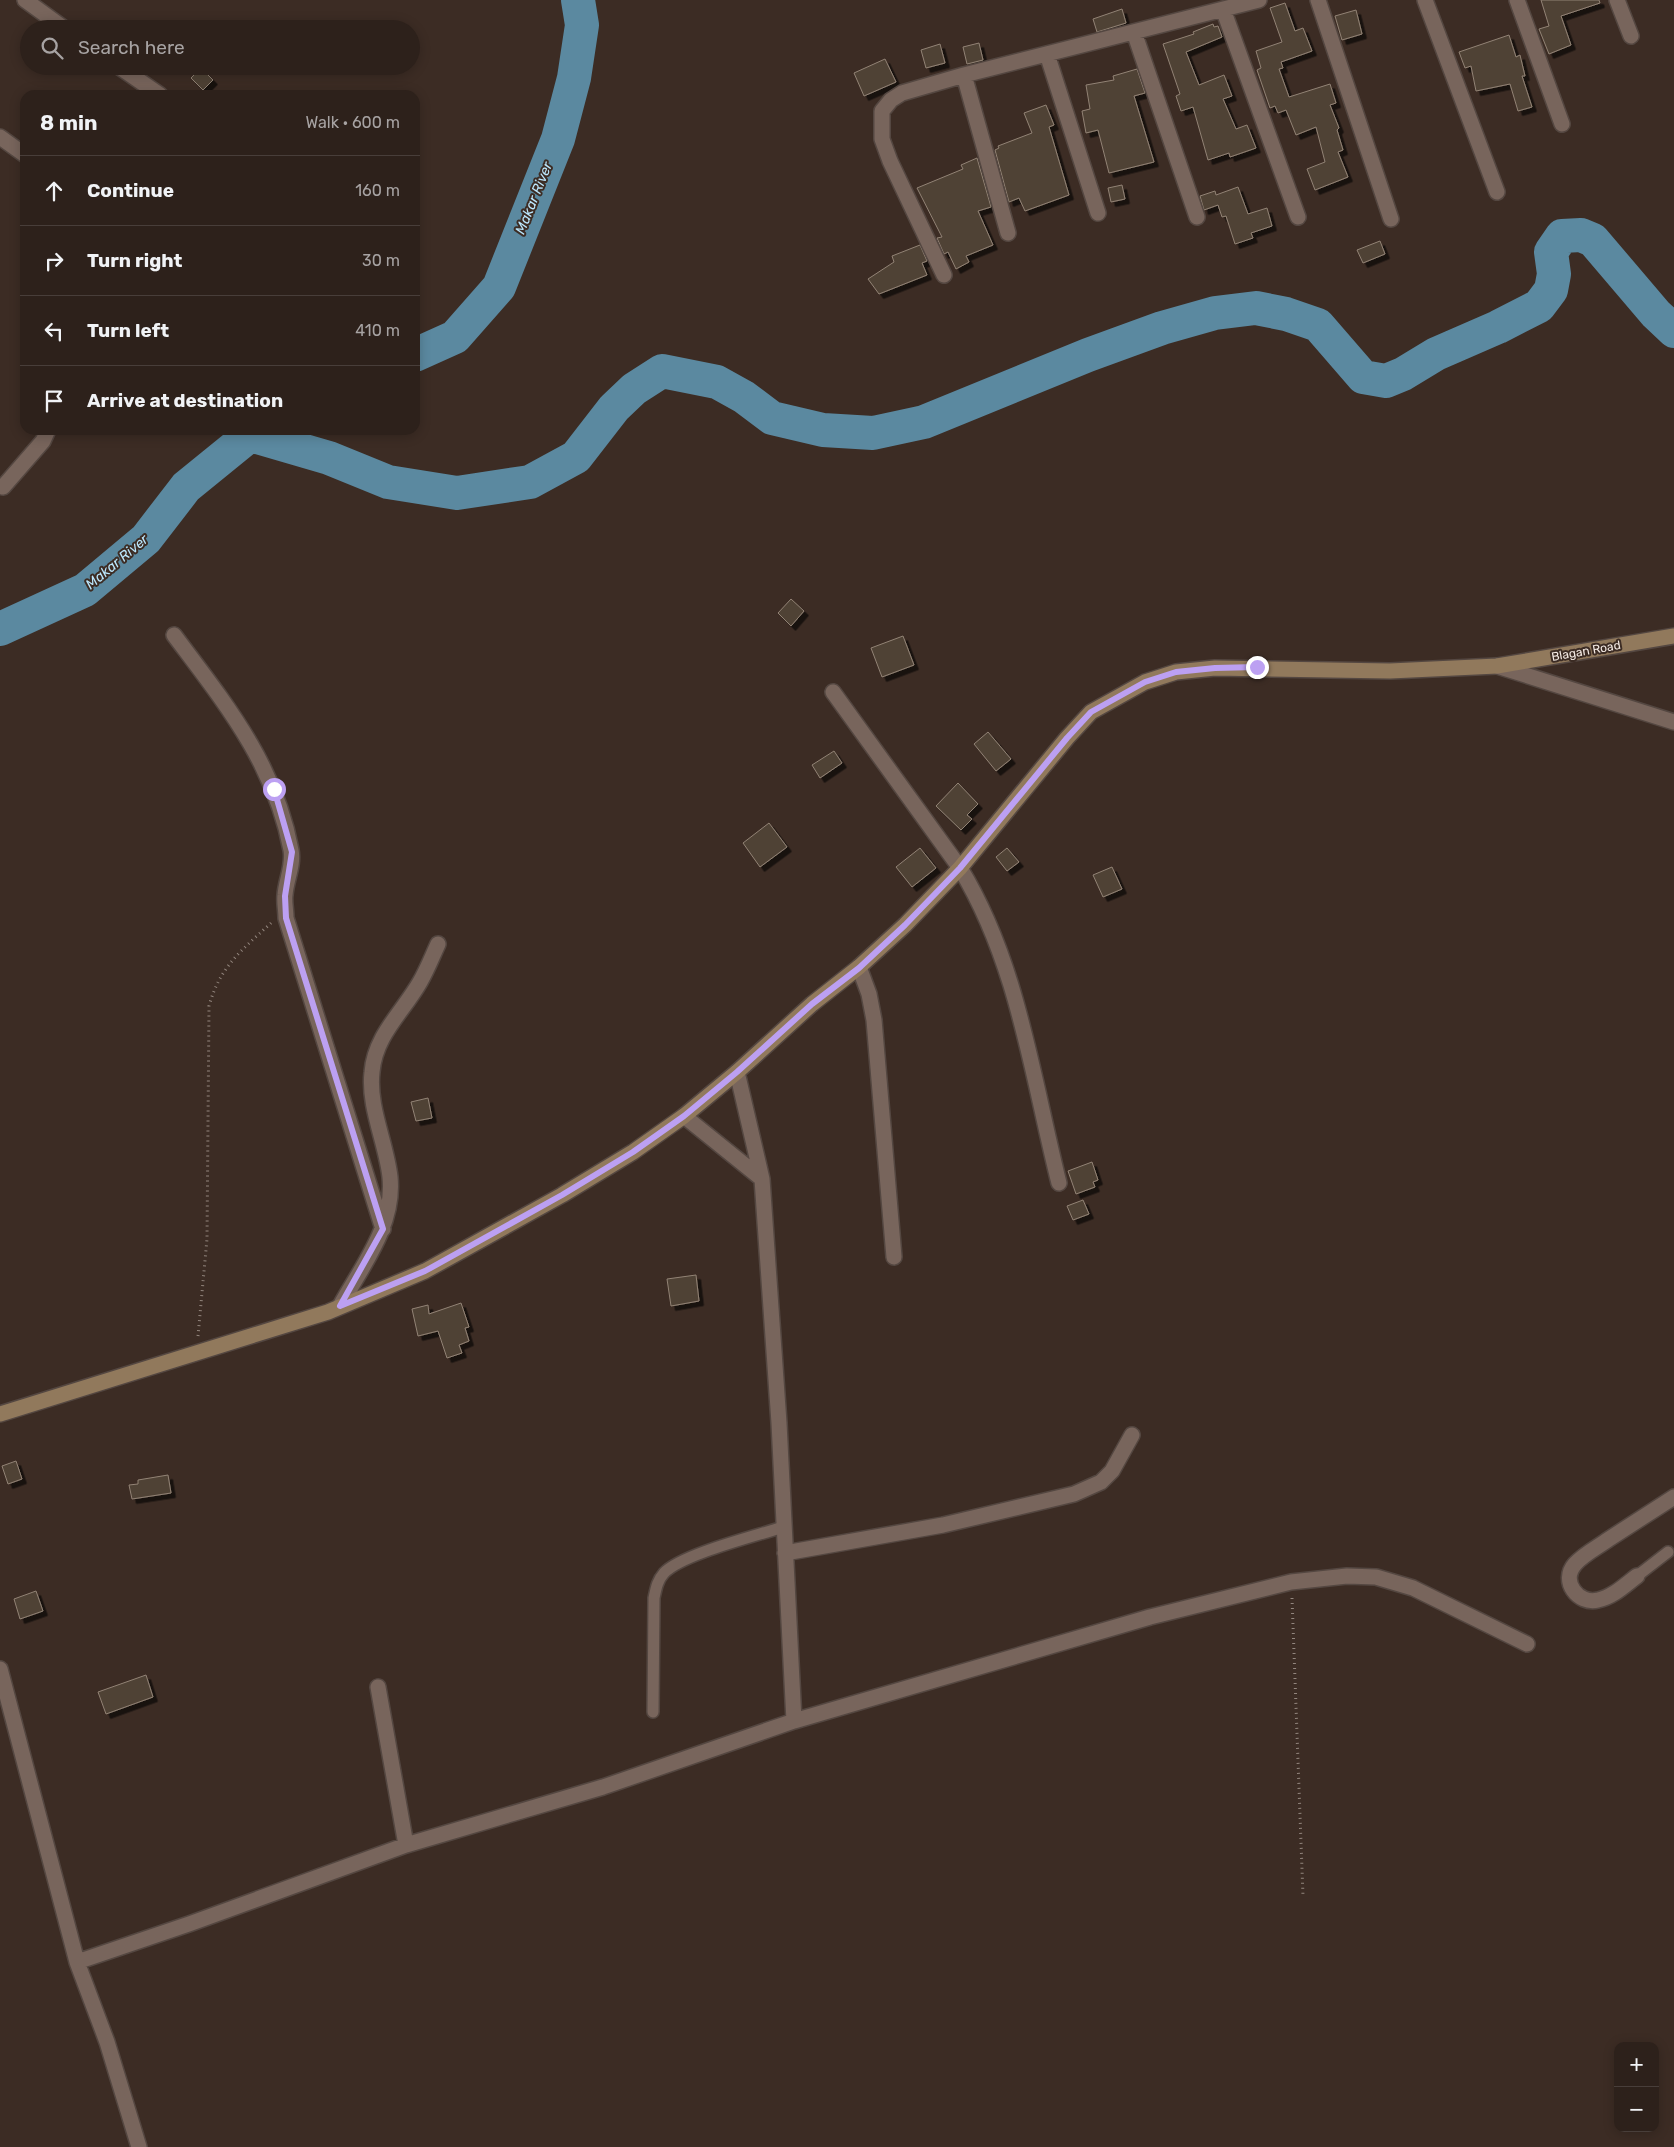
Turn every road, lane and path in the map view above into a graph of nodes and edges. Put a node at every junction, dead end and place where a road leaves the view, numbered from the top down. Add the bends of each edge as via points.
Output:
1 (25, 0) edge
2 (1259, 0) edge
3 (1318, 0) edge
4 (1425, 0) edge
5 (1517, 0) edge
6 (1617, 0) edge
7 (1223, 9) junction
8 (53, 20) edge
9 (1134, 32) junction
10 (1631, 36) dead end
11 (1047, 54) junction
12 (131, 75) edge
13 (964, 75) junction
14 (153, 90) edge
15 (1562, 124) dead end
16 (0, 137) edge
17 (20, 151) edge
18 (1498, 192) dead end
19 (1098, 213) dead end
20 (1197, 217) dead end
21 (1298, 217) dead end
22 (1391, 219) dead end
23 (1008, 233) dead end
24 (944, 274) dead end
25 (46, 435) edge
26 (3, 486) dead end
27 (174, 636) dead end
28 (1674, 636) edge
29 (1497, 666) junction
30 (833, 692) dead end
31 (1674, 722) edge
32 (960, 868) junction
33 (285, 896) junction
34 (438, 944) dead end
35 (859, 968) junction
36 (737, 1072) junction
37 (684, 1116) junction
38 (762, 1179) junction
39 (1059, 1183) dead end
40 (383, 1229) junction
41 (894, 1257) dead end
42 (340, 1306) junction
43 (196, 1352) junction
44 (0, 1414) edge
45 (1132, 1434) dead end
46 (1674, 1497) edge
47 (784, 1527) junction
48 (1668, 1552) dead end
49 (785, 1554) junction
50 (1637, 1576) joint
51 (1291, 1582) junction
52 (1527, 1644) dead end
53 (0, 1669) edge
54 (378, 1687) dead end
55 (653, 1712) dead end
56 (794, 1721) junction
57 (406, 1845) junction
58 (1303, 1896) dead end
59 (77, 1962) junction
60 (139, 2147) edge

1 - 8 street
2 - 7 street
3 - 22 street
4 - 18 street
5 - 15 street
6 - 10 street
7 - 9 street
7 - 21 street
9 - 11 street
9 - 20 street
11 - 13 street
11 - 19 street
12 - 14 street
13 - 23 street
13 - 24 street via 902,93 891,100 882,112 880,125 890,161
16 - 17 street
25 - 26 street
27 - 33 street via 253,744 274,789 292,852
28 - 29 street, Blagan Road
29 - 31 street
29 - 32 street, Blagan Road via 1390,670 1215,668 1176,672 1145,682 1091,712
30 - 32 street
32 - 35 street, Blagan Road
32 - 39 street via 992,926 1009,974
33 - 40 street via 286,918 294,946
33 - 43 path via 272,923 224,970 209,1006 207,1239
34 - 40 street via 420,983 396,1014 379,1045 372,1072 373,1096 390,1177 390,1207
35 - 36 street, Blagan Road via 812,1004
35 - 41 street via 874,1020
36 - 37 street, Blagan Road
36 - 38 street
37 - 38 street
37 - 42 street, Blagan Road via 562,1195 425,1271
38 - 47 street
40 - 42 street
42 - 43 street, Blagan Road
43 - 44 street, Blagan Road
45 - 49 street via 1112,1471 1091,1488 942,1525
46 - 50 street via 1588,1553 1574,1565 1569,1575 1571,1587 1585,1601 1608,1597
47 - 49 street
47 - 55 lane via 692,1557 664,1573 654,1598
48 - 50 lane
49 - 56 street
51 - 52 street via 1347,1576 1376,1577 1413,1588
51 - 56 street via 1066,1641
51 - 58 path
53 - 59 street
54 - 57 street
56 - 57 street via 603,1787
57 - 59 street
59 - 60 street via 107,2042

